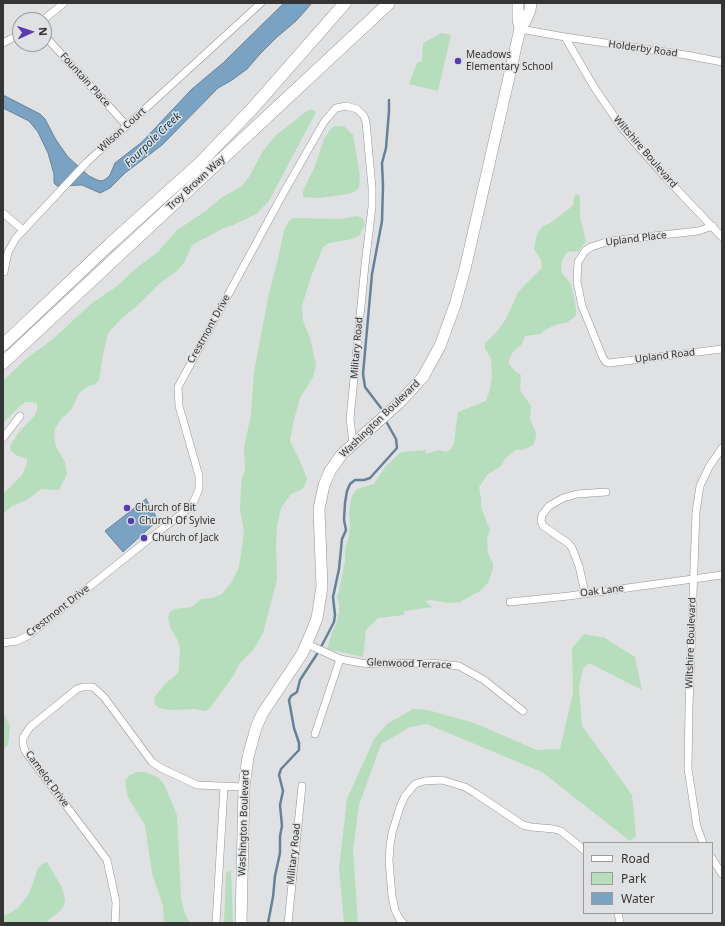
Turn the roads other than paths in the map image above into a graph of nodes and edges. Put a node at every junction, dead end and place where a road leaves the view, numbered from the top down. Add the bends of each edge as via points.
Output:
1 (64, 3) edge
2 (261, 3) edge
3 (345, 3) edge
4 (389, 3) edge
5 (518, 3) edge
6 (531, 3) edge
7 (52, 13) edge
8 (520, 29) junction
9 (565, 37) junction
10 (52, 44) edge
11 (721, 63) edge
12 (127, 126) junction
13 (3, 213) edge
14 (713, 226) junction
15 (23, 230) junction
16 (722, 237) edge
17 (366, 253) joint
18 (4, 272) dead end
19 (3, 345) edge
20 (722, 349) edge
21 (3, 363) edge
22 (609, 363) joint
23 (20, 416) dead end
24 (3, 438) edge
25 (353, 443) junction
26 (722, 450) edge
27 (606, 492) dead end
28 (722, 575) edge
29 (694, 579) junction
30 (585, 594) junction
31 (510, 602) dead end
32 (3, 643) edge
33 (307, 644) junction
34 (340, 659) junction
35 (523, 711) dead end
36 (315, 734) dead end
37 (302, 786) dead end
38 (224, 787) junction
39 (244, 787) junction
40 (703, 842) edge
41 (583, 849) edge
42 (713, 860) edge
43 (722, 874) edge
44 (115, 923) edge
45 (216, 923) edge
46 (241, 923) edge
47 (288, 923) edge
48 (403, 923) edge

1 - 7 street
2 - 12 street, Wilson Court
3 - 19 main road, Troy Brown Way via 252,109 200,163
4 - 21 main road, Troy Brown Way
5 - 8 street, Washington Boulevard
6 - 8 street, Washington Boulevard via 526,20
8 - 9 street
8 - 25 street, Washington Boulevard via 467,262 440,346 426,372 412,390
9 - 11 street, Holderby Road via 681,54
9 - 14 street, Wiltshire Boulevard via 622,128
10 - 12 street, Fountain Place
12 - 15 street, Wilson Court via 87,162
13 - 15 street
14 - 16 street, Wiltshire Boulevard
14 - 22 street, Upland Place via 698,231 606,242 591,247 581,256 577,273 580,300 603,358
15 - 18 street, Wilson Court via 8,252
17 - 25 street, Military Road via 350,419
17 - 32 street, Crestmont Drive via 372,206 366,122 357,109 341,106 332,112 284,192 178,386 179,406 199,476 199,489 193,502 184,512 29,635 17,641
20 - 22 street, Upland Road
23 - 24 street
25 - 33 street, Washington Boulevard via 330,471 321,498 319,522 322,588
26 - 29 street, Wiltshire Boulevard via 704,476 698,492
27 - 30 street via 577,494 563,498 549,506 542,515 543,526 572,548
28 - 29 street, Oak Lane
29 - 30 street, Oak Lane
29 - 40 street, Wiltshire Boulevard via 688,769 697,827
30 - 31 street, Oak Lane
33 - 34 street, Glenwood Terrace
33 - 39 street, Washington Boulevard via 256,728 248,757
34 - 35 street, Glenwood Terrace via 376,664 426,663 459,666 484,680
34 - 36 street
37 - 47 street, Military Road
38 - 39 street, Camelot Drive
38 - 44 street, Camelot Drive via 190,782 152,762 104,697 93,687 83,686 30,727 23,738 25,751 107,860 116,902
38 - 45 street
39 - 46 street, Washington Boulevard
41 - 48 street via 561,831 523,825 465,787 442,780 415,784 400,807 390,846 392,896 395,910
42 - 43 street

